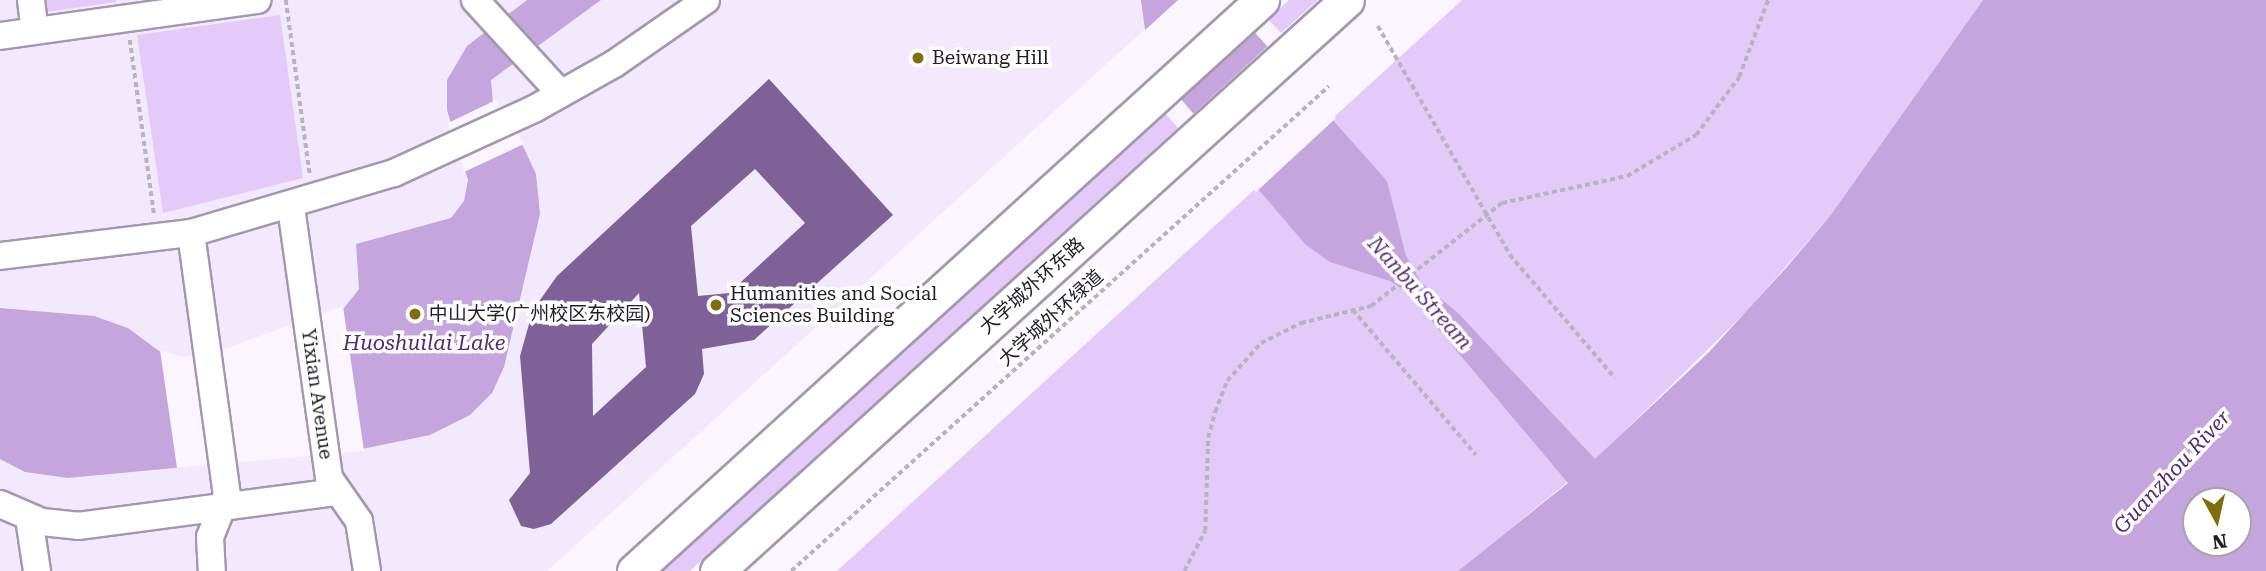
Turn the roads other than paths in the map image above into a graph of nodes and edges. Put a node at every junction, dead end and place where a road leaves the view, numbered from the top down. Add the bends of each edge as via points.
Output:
1 (31, 0) edge
2 (257, 0) edge
3 (475, 0) edge
4 (706, 0) edge
5 (1347, 0) edge
6 (1259, 3) edge
7 (36, 32) junction
8 (0, 36) edge
9 (561, 94) junction
10 (302, 204) junction
11 (191, 233) junction
12 (0, 256) edge
13 (335, 492) junction
14 (0, 504) edge
15 (223, 510) junction
16 (29, 518) junction
17 (37, 571) edge
18 (212, 571) edge
19 (367, 571) edge
20 (634, 571) edge
21 (717, 571) edge

1 - 7 lane
2 - 7 lane
3 - 9 lane
4 - 9 lane
5 - 21 main road, 大学城外环东路
6 - 20 main road
7 - 8 lane
9 - 10 lane via 453,148
10 - 11 lane
10 - 13 lane, Yixian Avenue via 305,311 325,457
11 - 12 lane
11 - 15 lane via 224,471
13 - 15 lane
13 - 19 lane, Yixian Avenue via 359,522
14 - 16 lane
15 - 16 lane via 194,509 64,526
15 - 18 lane via 209,543
16 - 17 lane

